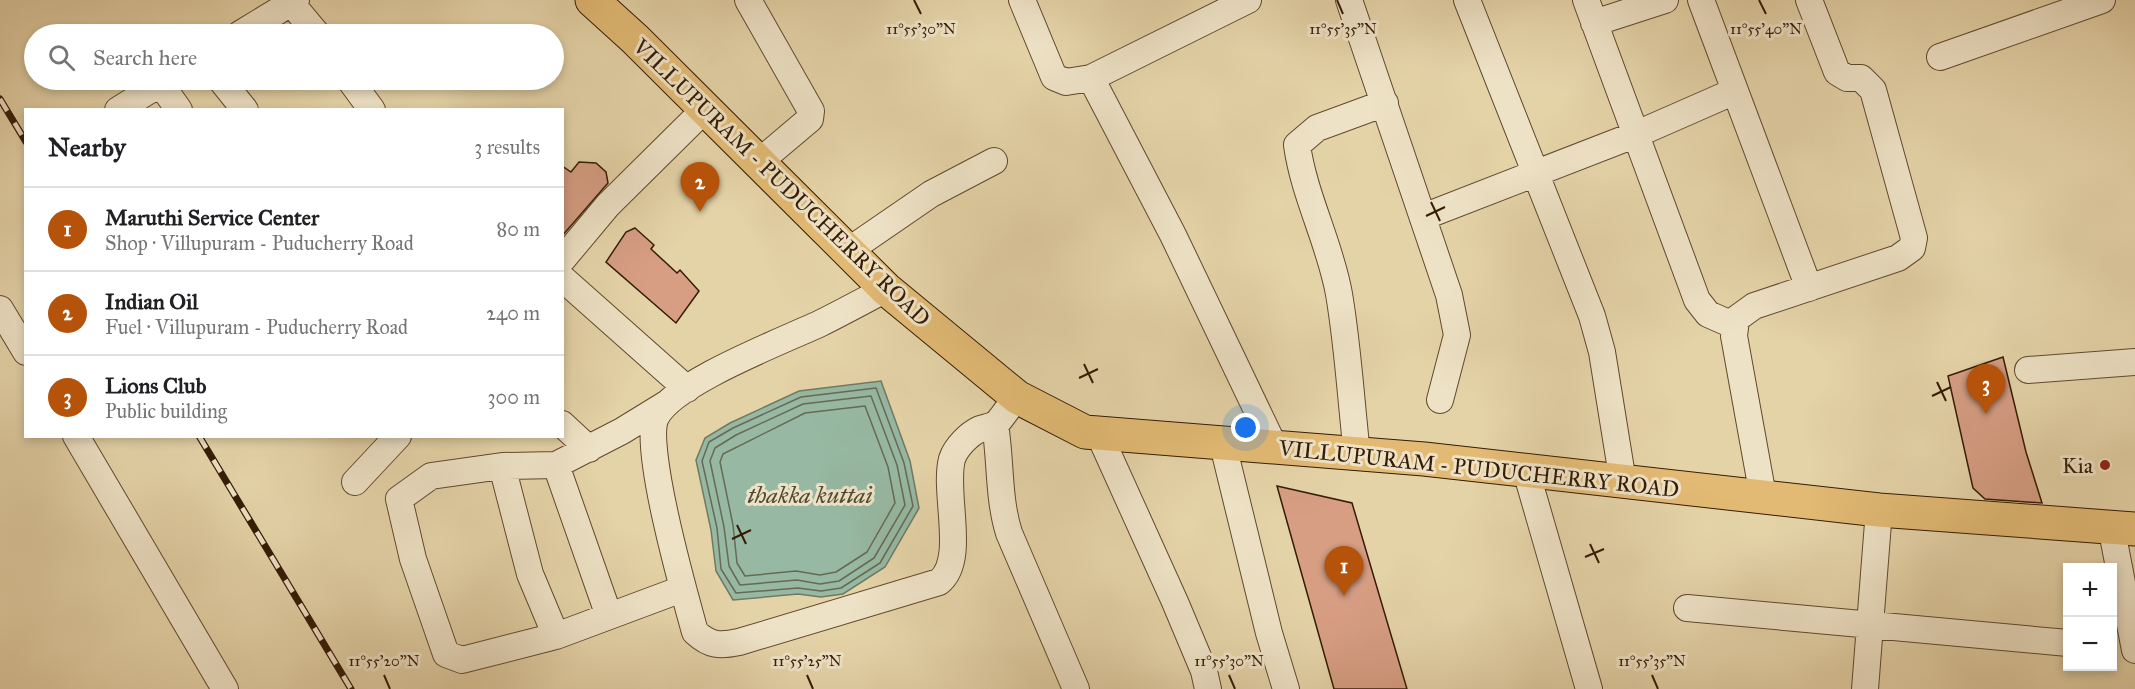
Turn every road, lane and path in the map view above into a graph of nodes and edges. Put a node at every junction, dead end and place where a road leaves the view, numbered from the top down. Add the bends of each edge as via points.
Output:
1 (592, 0) edge
2 (748, 0) edge
3 (1022, 0) edge
4 (1248, 0) edge
5 (1349, 0) edge
6 (1467, 0) edge
7 (1665, 0) edge
8 (1701, 0) edge
9 (1809, 0) edge
10 (294, 2) edge
11 (2093, 2) edge
12 (1590, 12) edge
13 (257, 24) edge
14 (310, 24) edge
15 (1940, 57) dead end
16 (1091, 78) junction
17 (149, 90) edge
18 (168, 90) edge
19 (229, 90) edge
20 (357, 90) edge
21 (1735, 91) junction
22 (1385, 103) junction
23 (120, 108) edge
24 (178, 108) edge
25 (243, 108) edge
26 (371, 108) edge
27 (705, 109) junction
28 (1637, 134) junction
29 (994, 161) dead end
30 (759, 162) junction
31 (1536, 173) junction
32 (1423, 217) junction
33 (848, 251) junction
34 (564, 258) edge
35 (564, 280) edge
36 (1809, 288) junction
37 (886, 289) junction
38 (0, 309) edge
39 (1733, 326) junction
40 (24, 349) edge
41 (2135, 362) edge
42 (2028, 370) dead end
43 (678, 396) junction
44 (1017, 397) junction
45 (1440, 400) dead end
46 (995, 424) junction
47 (564, 426) edge
48 (1099, 434) junction
49 (77, 438) edge
50 (396, 438) edge
51 (1223, 444) junction
52 (1275, 448) junction
53 (589, 449) junction
54 (1357, 454) junction
55 (556, 465) junction
56 (502, 466) junction
57 (1526, 471) junction
58 (355, 482) dead end
59 (1623, 482) junction
60 (1763, 496) junction
61 (1879, 510) junction
62 (2123, 528) edge
63 (682, 589) junction
64 (1687, 608) dead end
65 (609, 616) junction
66 (1870, 625) junction
67 (556, 636) junction
68 (2063, 643) edge
69 (2117, 648) edge
70 (2135, 650) edge
71 (225, 689) edge
72 (1076, 689) edge
73 (1208, 689) edge
74 (1286, 689) edge
75 (1589, 689) edge
76 (1865, 689) edge

1 - 27 highway, VILLUPURAM - PUDUCHERRY ROAD
2 - 30 street via 811,111 810,119
3 - 16 street via 1054,76 1066,82
4 - 16 street
5 - 22 street
6 - 31 street
7 - 12 street
8 - 21 street
9 - 36 street via 1837,72 1847,78 1861,78 1873,90 1914,238 1912,248 1898,258
10 - 13 street
10 - 14 street
11 - 15 street
12 - 28 street
16 - 52 street via 1173,235
17 - 23 street
18 - 24 street
19 - 25 street
20 - 26 street
21 - 28 street
21 - 36 street
22 - 32 street
22 - 54 street via 1317,128 1297,145 1339,294
27 - 30 highway, VILLUPURAM - PUDUCHERRY ROAD
27 - 34 street via 608,205
28 - 31 street
28 - 39 street via 1697,300 1708,314
29 - 33 street via 931,194
30 - 33 highway, VILLUPURAM - PUDUCHERRY ROAD
31 - 32 street
31 - 59 street via 1592,316 1602,352
32 - 45 street via 1449,295 1457,335
33 - 37 highway, VILLUPURAM - PUDUCHERRY ROAD
35 - 43 street
36 - 39 street via 1754,306
37 - 43 street
37 - 44 highway, VILLUPURAM - PUDUCHERRY ROAD
38 - 40 street
39 - 60 street
41 - 42 street
43 - 53 street
43 - 63 street via 655,418 653,444
44 - 46 street
44 - 48 highway, VILLUPURAM - PUDUCHERRY ROAD via 1085,432
46 - 63 street via 977,430 962,442 952,458 953,559 948,576 939,582 721,646 706,643 695,632
46 - 72 street via 1002,509 1009,533
47 - 53 street
48 - 51 highway, VILLUPURAM - PUDUCHERRY ROAD
48 - 73 street via 1175,602
49 - 71 street
50 - 58 street
51 - 52 highway, VILLUPURAM - PUDUCHERRY ROAD
51 - 74 street
52 - 54 highway, VILLUPURAM - PUDUCHERRY ROAD
53 - 55 street
54 - 57 highway, VILLUPURAM - PUDUCHERRY ROAD
55 - 56 street
55 - 65 street
56 - 67 street via 530,574
56 - 67 street via 431,476 399,499 413,559 446,654 462,660
57 - 59 highway, VILLUPURAM - PUDUCHERRY ROAD
57 - 75 street
59 - 60 highway, VILLUPURAM - PUDUCHERRY ROAD
60 - 61 highway, VILLUPURAM - PUDUCHERRY ROAD
61 - 62 highway, VILLUPURAM - PUDUCHERRY ROAD
61 - 66 street
62 - 70 street
63 - 65 street
64 - 66 street
65 - 67 street
66 - 68 street
66 - 76 street
69 - 70 street

